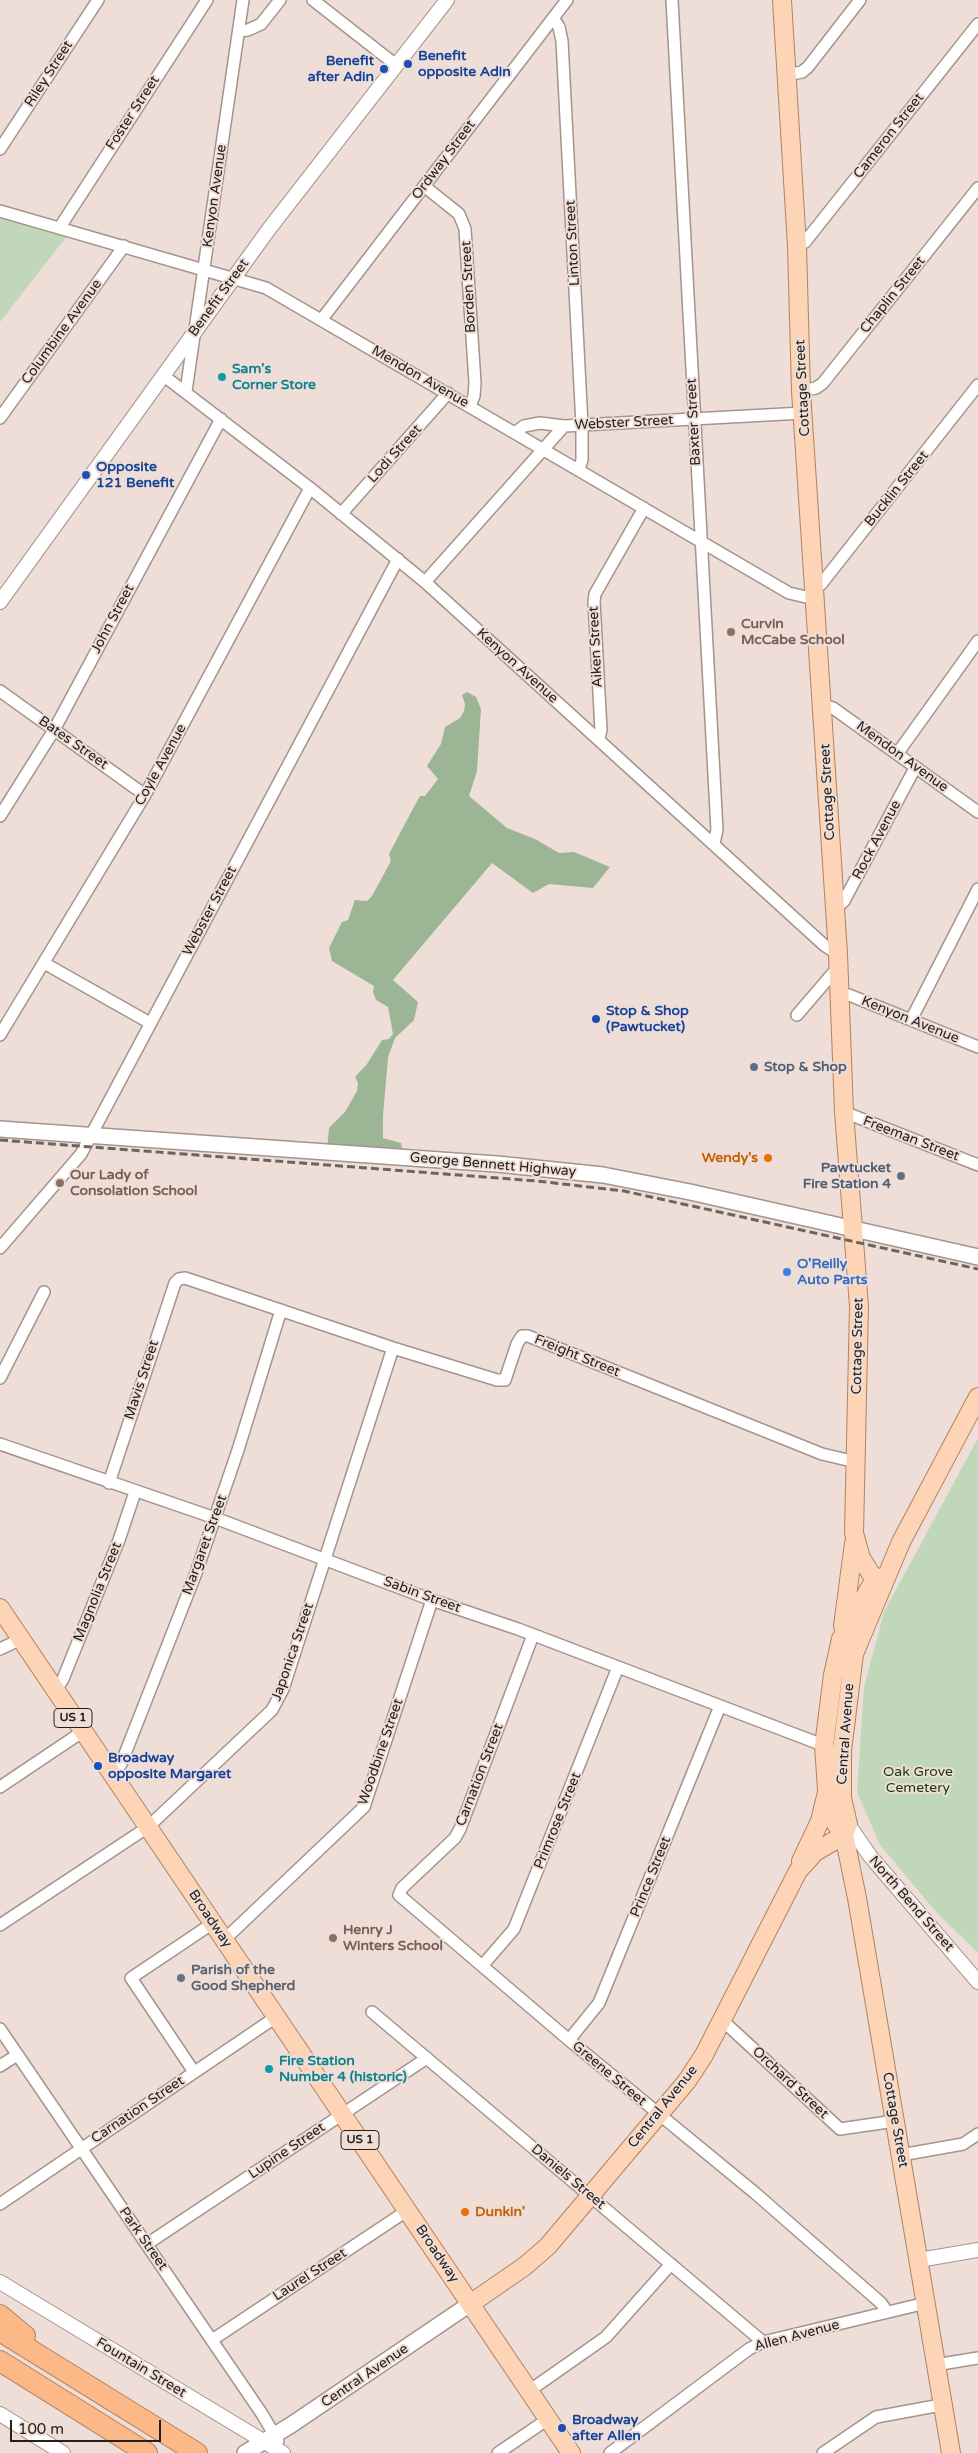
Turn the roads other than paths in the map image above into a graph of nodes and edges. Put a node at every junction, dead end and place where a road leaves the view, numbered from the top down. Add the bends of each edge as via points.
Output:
1 (98, 0) edge
2 (208, 0) edge
3 (243, 0) edge
4 (280, 0) edge
5 (313, 0) edge
6 (447, 0) edge
7 (567, 0) edge
8 (672, 0) edge
9 (782, 0) edge
10 (860, 0) edge
11 (553, 18) junction
12 (978, 24) edge
13 (239, 31) junction
14 (396, 65) junction
15 (786, 75) junction
16 (0, 149) edge
17 (424, 186) junction
18 (978, 188) edge
19 (0, 211) edge
20 (60, 227) junction
21 (124, 246) junction
22 (797, 246) junction
23 (205, 270) junction
24 (233, 278) junction
25 (322, 319) junction
26 (196, 331) junction
27 (164, 376) junction
28 (978, 385) edge
29 (186, 391) junction
30 (801, 391) junction
31 (448, 393) junction
32 (470, 406) junction
33 (804, 413) junction
34 (0, 418) edge
35 (220, 419) junction
36 (694, 419) junction
37 (582, 425) junction
38 (564, 426) junction
39 (516, 432) junction
40 (544, 448) junction
41 (579, 469) junction
42 (310, 488) junction
43 (644, 508) junction
44 (341, 514) junction
45 (701, 541) junction
46 (398, 559) junction
47 (425, 582) junction
48 (814, 592) junction
49 (0, 602) edge
50 (978, 641) edge
51 (0, 691) edge
52 (824, 705) junction
53 (54, 730) junction
54 (599, 739) junction
55 (897, 754) junction
56 (915, 768) junction
57 (145, 795) junction
58 (978, 812) edge
59 (0, 816) edge
60 (714, 843) junction
61 (978, 888) edge
62 (835, 909) junction
63 (839, 960) junction
64 (44, 963) junction
65 (840, 995) junction
66 (796, 1015) dead end
67 (911, 1020) junction
68 (150, 1023) junction
69 (0, 1035) edge
70 (978, 1047) edge
71 (844, 1112) junction
72 (0, 1129) edge
73 (92, 1135) junction
74 (978, 1165) edge
75 (854, 1228) junction
76 (0, 1248) edge
77 (978, 1257) edge
78 (179, 1279) joint
79 (44, 1292) dead end
80 (281, 1310) junction
81 (393, 1348) junction
82 (0, 1378) edge
83 (978, 1397) edge
84 (0, 1444) edge
85 (856, 1462) junction
86 (109, 1483) junction
87 (135, 1492) junction
88 (215, 1518) junction
89 (854, 1533) junction
90 (325, 1558) junction
91 (877, 1585) junction
92 (432, 1600) junction
93 (0, 1608) edge
94 (533, 1635) junction
95 (21, 1638) junction
96 (841, 1639) junction
97 (0, 1649) edge
98 (618, 1667) junction
99 (56, 1690) junction
100 (720, 1706) junction
101 (82, 1732) junction
102 (824, 1746) junction
103 (842, 1751) junction
104 (113, 1775) junction
105 (0, 1787) edge
106 (827, 1790) junction
107 (148, 1827) junction
108 (846, 1830) junction
109 (798, 1871) junction
110 (399, 1895) joint
111 (213, 1923) junction
112 (0, 1925) edge
113 (224, 1940) junction
114 (482, 1966) junction
115 (978, 1982) edge
116 (372, 2012) dead end
117 (276, 2017) junction
118 (722, 2020) junction
119 (0, 2029) edge
120 (569, 2040) junction
121 (17, 2055) junction
122 (427, 2058) junction
123 (0, 2066) edge
124 (194, 2072) junction
125 (342, 2114) junction
126 (658, 2115) junction
127 (895, 2121) junction
128 (978, 2134) edge
129 (80, 2149) junction
130 (901, 2155) junction
131 (590, 2196) junction
132 (0, 2204) edge
133 (408, 2210) junction
134 (147, 2244) junction
135 (978, 2250) edge
136 (919, 2260) junction
137 (671, 2264) junction
138 (0, 2282) edge
139 (926, 2303) junction
140 (470, 2304) junction
141 (887, 2312) junction
142 (0, 2315) edge
143 (0, 2331) edge
144 (212, 2340) junction
145 (763, 2342) junction
146 (978, 2358) edge
147 (0, 2362) edge
148 (936, 2365) junction
149 (57, 2366) junction
150 (529, 2391) junction
151 (941, 2405) junction
152 (0, 2414) edge
153 (548, 2419) junction
154 (270, 2439) junction
155 (63, 2453) edge
156 (147, 2453) edge
157 (197, 2453) edge
158 (245, 2453) edge
159 (282, 2453) edge
160 (498, 2453) edge
161 (571, 2453) edge
162 (610, 2453) edge
163 (823, 2453) edge
164 (951, 2453) edge

1 - 16 street, Riley Street
2 - 20 street, Foster Street
3 - 13 street, Kenyon Avenue
4 - 13 street via 261,24
5 - 14 street
6 - 14 street, Benefit Street
7 - 11 street, Ordway Street
8 - 36 street, Baxter Street
9 - 15 main road, Cottage Street
10 - 15 street via 808,67 802,72
11 - 17 street, Ordway Street
11 - 37 street, Linton Street via 562,42
12 - 22 street, Cameron Street via 805,242
13 - 23 street, Kenyon Avenue
14 - 24 street, Benefit Street
15 - 22 main road, Cottage Street
17 - 25 street, Ordway Street
17 - 32 street, Borden Street via 459,214 465,229 474,383
18 - 30 street, Chaplin Street via 823,383
19 - 20 street, Mendon Avenue
20 - 21 street, Mendon Avenue
21 - 23 street, Mendon Avenue
21 - 34 street, Columbine Avenue
22 - 30 main road, Cottage Street
23 - 24 street, Mendon Avenue
23 - 26 street, Kenyon Avenue
24 - 25 street, Mendon Avenue via 266,288
24 - 26 street, Benefit Street
25 - 31 street, Mendon Avenue
26 - 27 street, Benefit Street
26 - 29 street, Kenyon Avenue
27 - 29 street, Kenyon Avenue
27 - 49 street, Benefit Street
28 - 48 street, Bucklin Street
29 - 35 street, Kenyon Avenue
30 - 33 main road, Cottage Street
31 - 32 street, Mendon Avenue
31 - 44 street, Lodi Street
32 - 39 street, Mendon Avenue
33 - 36 street, Webster Street
33 - 48 main road, Cottage Street
35 - 42 street, Kenyon Avenue
35 - 53 street, John Street
36 - 37 street, Webster Street
36 - 45 street, Baxter Street
37 - 38 street, Webster Street
37 - 41 street, Linton Street
38 - 39 street, Webster Street via 540,423 524,426
38 - 40 street, Webster Street
39 - 40 street, Mendon Avenue
40 - 41 street, Mendon Avenue
40 - 47 street, Webster Street
41 - 43 street, Mendon Avenue
42 - 44 street, Kenyon Avenue
42 - 57 street, Coyle Avenue
43 - 45 street, Mendon Avenue
43 - 54 street, Aiken Street via 595,594
44 - 46 street, Kenyon Avenue
45 - 48 street, Mendon Avenue via 789,593 806,597
45 - 60 street, Baxter Street via 717,830
46 - 47 street, Kenyon Avenue
46 - 68 street, Webster Street
47 - 54 street, Kenyon Avenue
48 - 52 main road, Cottage Street
50 - 55 street
51 - 53 street, Bates Street
52 - 55 street, Mendon Avenue via 833,708
52 - 62 main road, Cottage Street
53 - 57 street, Bates Street
53 - 59 street, John Street
54 - 60 street, Kenyon Avenue
55 - 56 street, Mendon Avenue
56 - 58 street, Mendon Avenue
56 - 62 street, Rock Avenue via 844,902
57 - 64 street, Coyle Avenue
60 - 63 street, Kenyon Avenue
61 - 67 street
62 - 63 main road, Cottage Street
63 - 65 main road, Cottage Street
63 - 66 street
64 - 68 street
64 - 69 street, Coyle Avenue
65 - 67 street, Kenyon Avenue via 849,995
65 - 71 main road, Cottage Street
67 - 70 street, Kenyon Avenue
68 - 73 street, Webster Street
71 - 74 street, Freeman Street
71 - 75 main road, Cottage Street
72 - 73 main road, George Bennett Highway
73 - 75 main road, George Bennett Highway via 570,1170
73 - 76 street, Webster Street via 82,1154
75 - 77 main road, George Bennett Highway
75 - 85 main road, Cottage Street via 859,1306
78 - 80 street, Freight Street via 185,1278
78 - 86 street, Mavis Street via 161,1322
79 - 82 street
80 - 81 street, Freight Street
80 - 88 street, Margaret Street
81 - 85 street, Freight Street via 504,1380 517,1344 522,1336 528,1336 822,1454
81 - 90 street, Japonica Street
83 - 91 main road, Central Avenue
84 - 86 street, Sabin Street
85 - 89 main road, Cottage Street
86 - 87 street, Sabin Street
87 - 88 street, Sabin Street
87 - 99 street, Magnolia Street via 119,1540 63,1680
88 - 90 street, Sabin Street
88 - 104 street, Margaret Street via 156,1676 121,1764
89 - 91 main road, Cottage Street via 861,1558
89 - 96 main road
90 - 92 street, Sabin Street
90 - 107 street, Japonica Street via 283,1689 272,1710
91 - 96 main road, Central Avenue
91 - 103 main road, Central Avenue via 854,1654
92 - 94 street, Sabin Street
92 - 113 street, Woodbine Street via 364,1806
93 - 95 main road, Broadway / US 1
94 - 98 street, Sabin Street
94 - 110 street, Carnation Street via 460,1829 455,1838 402,1888
95 - 97 street
95 - 99 main road, Broadway / US 1
96 - 102 main road, Central Avenue
98 - 100 street, Sabin Street
98 - 114 street, Primrose Street via 514,1929
99 - 101 main road, Broadway / US 1
100 - 102 street, Sabin Street
100 - 120 street, Prince Street via 599,2003
101 - 104 main road, Broadway / US 1
101 - 105 street
102 - 103 street, Sabin Street
102 - 106 main road, Central Avenue
103 - 108 main road, Central Avenue
104 - 107 main road, Broadway / US 1
106 - 108 main road, Cottage Street via 836,1824
106 - 109 main road via 820,1821
107 - 111 main road, Broadway / US 1
107 - 112 street, Japonica Street
108 - 109 main road, Central Avenue via 815,1852
108 - 115 street, North Bend Street
108 - 127 main road, Cottage Street
109 - 118 main road, Central Avenue
110 - 114 street, Greene Street
111 - 113 main road, Broadway / US 1
111 - 124 street via 131,1978
113 - 117 main road, Broadway / US 1
114 - 120 street, Greene Street
116 - 122 street, Daniels Street
117 - 124 street, Carnation Street
117 - 125 main road, Broadway / US 1
118 - 126 main road, Central Avenue via 696,2068
118 - 127 street, Orchard Street via 840,2128
119 - 121 street, Park Street
120 - 126 street, Greene Street
121 - 123 street
121 - 129 street, Park Street
122 - 125 street, Lupine Street
122 - 131 street, Daniels Street
124 - 129 street, Carnation Street
125 - 133 main road, Broadway / US 1
125 - 134 street, Lupine Street
126 - 131 main road, Central Avenue
126 - 141 street, Greene Street via 762,2200 881,2303
127 - 130 main road, Cottage Street
128 - 130 street via 963,2144
129 - 132 street, Carnation Street
129 - 134 street, Park Street
130 - 136 main road, Cottage Street
131 - 137 street, Daniels Street
131 - 140 main road, Central Avenue via 536,2258
133 - 140 main road, Broadway / US 1
133 - 144 street, Laurel Street
134 - 144 street, Park Street
135 - 136 street
136 - 139 main road, Cottage Street
137 - 145 street, Daniels Street
137 - 150 street via 606,2338
138 - 154 street, Fountain Street
139 - 141 street, Allen Avenue
139 - 148 main road, Cottage Street
140 - 150 main road, Broadway / US 1
140 - 154 main road, Central Avenue
141 - 145 street, Allen Avenue
142 - 149 highway
143 - 149 highway
144 - 154 street, Park Street
145 - 162 street, Allen Avenue via 749,2349
146 - 148 street
147 - 156 highway
148 - 151 main road, Cottage Street
149 - 157 highway
150 - 153 main road, Broadway / US 1
151 - 163 street via 876,2417
151 - 164 main road, Cottage Street
152 - 155 street
153 - 160 street
153 - 161 main road, Broadway / US 1
154 - 158 main road, Central Avenue
154 - 159 street, Fountain Street

